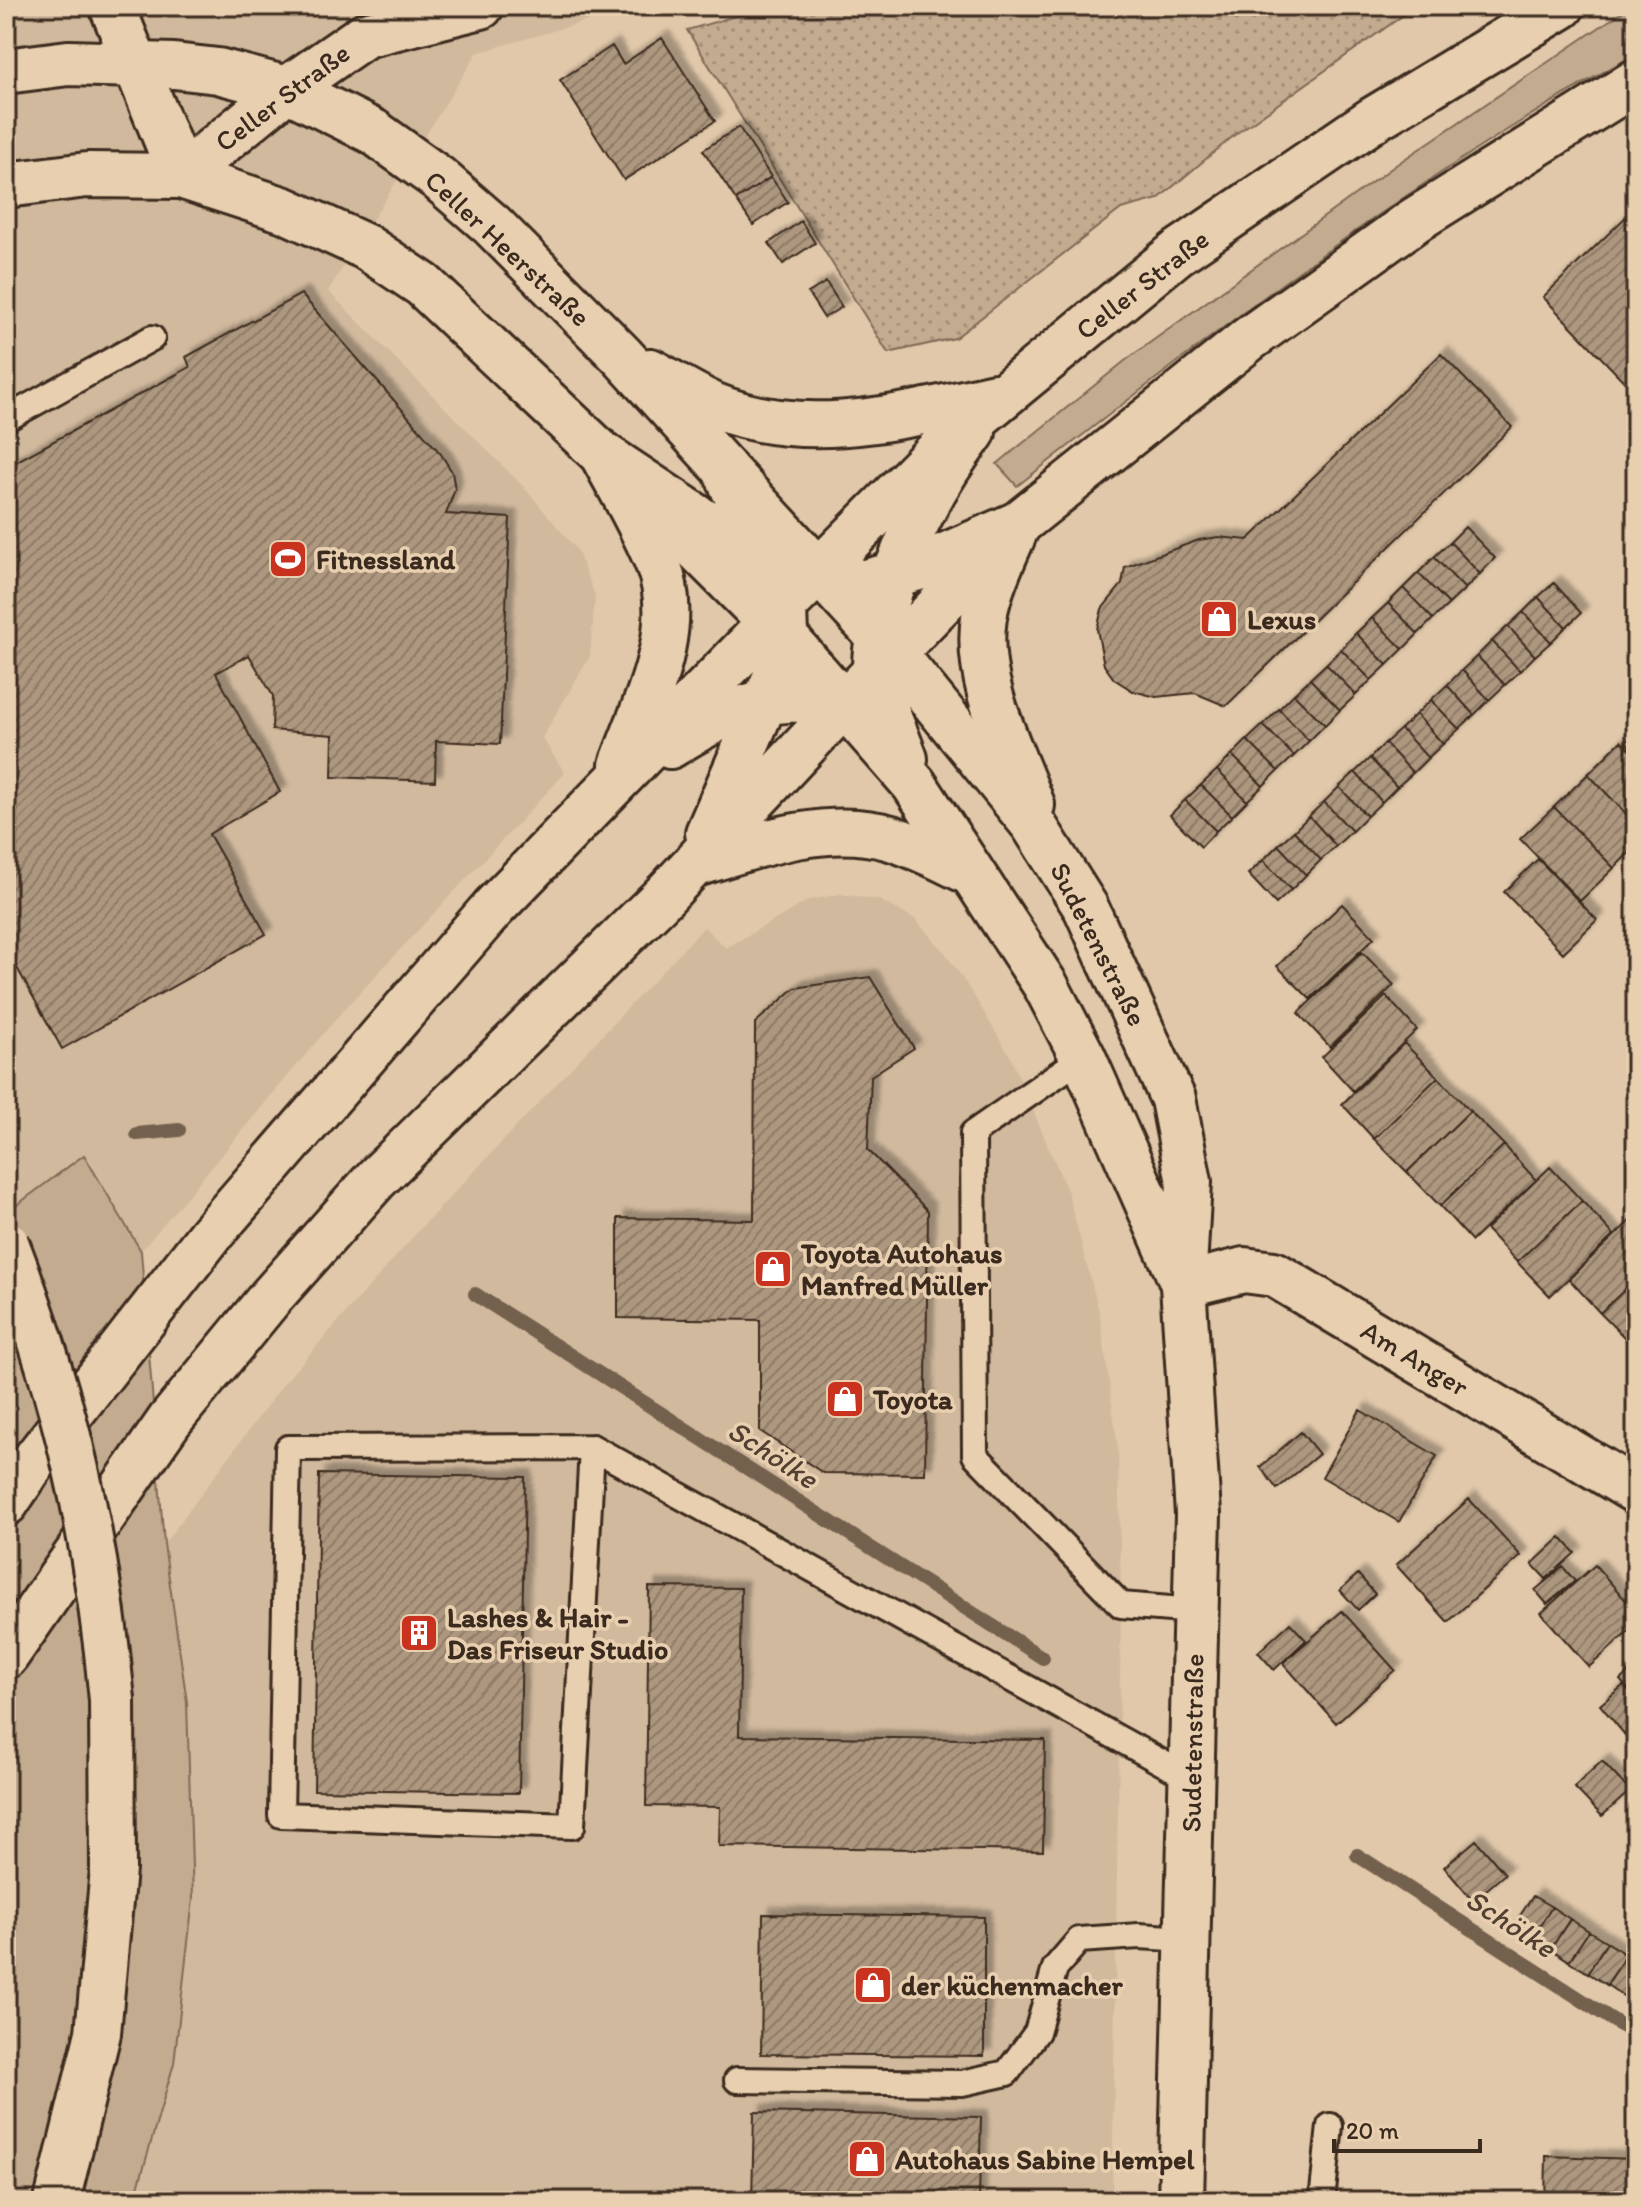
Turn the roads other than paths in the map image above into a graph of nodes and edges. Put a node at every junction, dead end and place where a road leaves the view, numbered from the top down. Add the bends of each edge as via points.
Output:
1 (112, 6) edge
2 (481, 6) edge
3 (1562, 6) edge
4 (135, 64) junction
5 (6, 71) edge
6 (1636, 82) edge
7 (287, 89) junction
8 (181, 176) junction
9 (6, 185) edge
10 (152, 338) dead end
11 (622, 356) junction
12 (1001, 395) junction
13 (6, 419) edge
14 (602, 454) junction
15 (725, 469) junction
16 (1018, 524) junction
17 (762, 557) junction
18 (892, 576) junction
19 (799, 600) junction
20 (884, 667) junction
21 (766, 699) junction
22 (846, 702) junction
23 (617, 779) junction
24 (914, 784) junction
25 (1049, 849) junction
26 (694, 864) junction
27 (971, 873) junction
28 (1083, 1057) junction
29 (6, 1243) edge
30 (1183, 1285) junction
31 (592, 1447) junction
32 (1636, 1491) edge
33 (6, 1503) edge
34 (1195, 1611) junction
35 (6, 1656) edge
36 (1190, 1778) junction
37 (1187, 1939) junction
38 (737, 2080) dead end
39 (1330, 2126) dead end
40 (57, 2201) edge
41 (1181, 2201) edge
42 (1322, 2201) edge

1 - 4 main road
2 - 7 main road, Celler Straße via 365,35
3 - 12 main road, Celler Straße via 1268,189 1177,253
4 - 5 main road, Celler Heerstraße via 68,63
4 - 7 main road, Celler Heerstraße via 218,71
4 - 8 main road
6 - 16 main road via 1415,220 1249,339
7 - 8 main road, Celler Straße
7 - 11 main road, Celler Heerstraße via 374,132 438,178
8 - 9 main road, Celler Heerstraße via 87,175
8 - 14 main road, Celler Heerstraße via 285,210 392,263 446,306
10 - 13 lane
11 - 12 main road via 714,405 774,422 825,426 876,421
11 - 15 main road, Celler Heerstraße
12 - 18 main road via 924,506
12 - 19 main road, Celler Straße via 946,443
14 - 17 main road
14 - 19 main road, Celler Heerstraße
14 - 23 main road via 658,565 666,598 657,665
15 - 17 main road
15 - 19 main road, Celler Heerstraße
16 - 18 main road
16 - 20 main road
16 - 25 main road via 984,614 985,665 989,693
17 - 19 main road
18 - 19 main road
18 - 20 main road
19 - 20 main road, Celler Heerstraße
19 - 21 main road
19 - 22 main road, Celler Heerstraße
19 - 23 main road, Celler Straße
20 - 22 main road
20 - 24 main road
20 - 25 main road, Sudetenstraße
20 - 25 main road via 938,749
21 - 22 main road
21 - 23 main road via 727,713
21 - 26 main road
22 - 24 main road, Sudetenstraße
22 - 26 main road
23 - 33 main road via 493,908 210,1235
24 - 27 main road, Sudetenstraße
25 - 30 main road, Sudetenstraße via 1086,908 1173,1099 1189,1182
26 - 27 main road via 803,836 862,833 916,848
26 - 35 main road via 376,1179 271,1297 170,1420
27 - 28 main road, Sudetenstraße via 1046,986
28 - 30 main road, Sudetenstraße
28 - 34 lane via 973,1133 975,1455 1121,1605
29 - 40 main road, bridge via 33,1313 84,1495 103,1597 112,1700 113,1869 98,2033
30 - 32 main road, Am Anger via 1244,1270 1274,1274
30 - 34 main road, Sudetenstraße via 1198,1514
31 - 31 lane via 572,1826 281,1815 288,1448
31 - 36 lane
34 - 36 main road, Sudetenstraße
36 - 37 main road, Sudetenstraße
37 - 38 lane via 1079,1940 1055,1968 1037,2032 1007,2073 962,2083
37 - 41 main road, Sudetenstraße
39 - 42 lane

